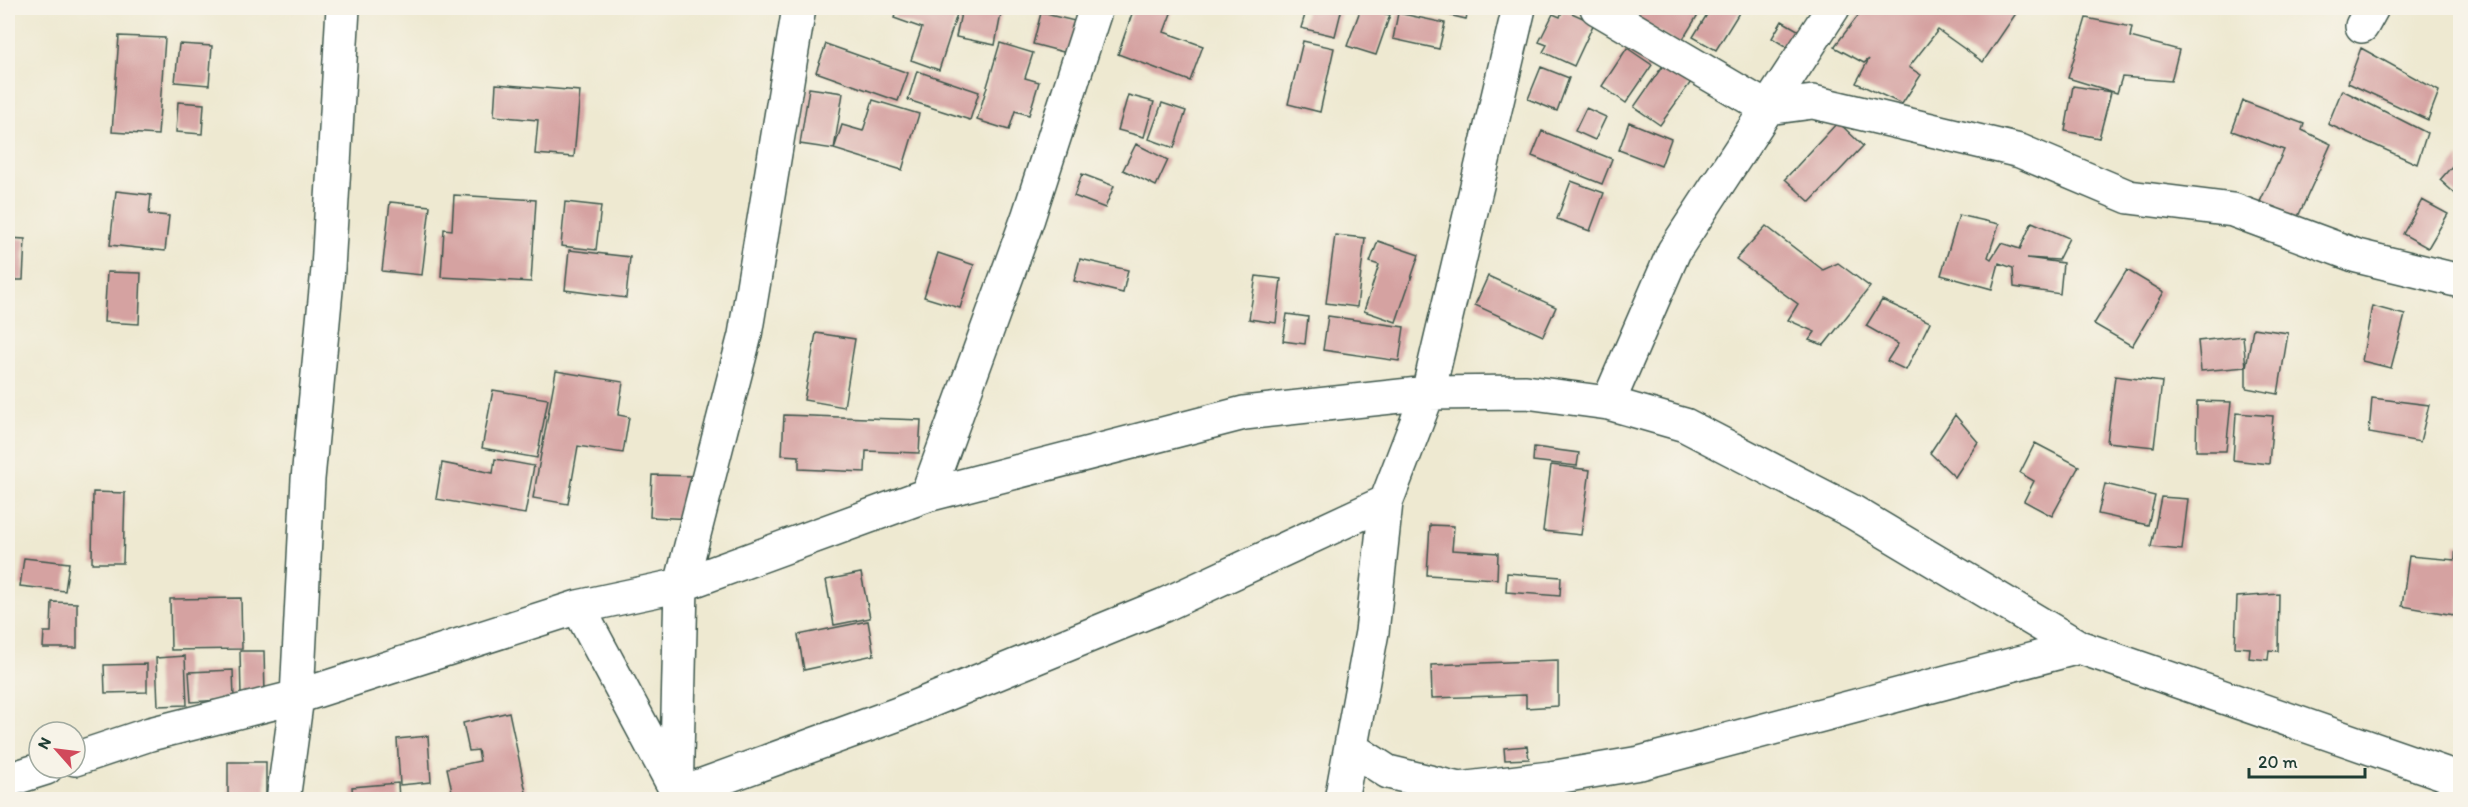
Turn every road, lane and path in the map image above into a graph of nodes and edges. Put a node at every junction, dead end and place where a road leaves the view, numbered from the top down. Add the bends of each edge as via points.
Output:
1 (343, 8) edge
2 (799, 8) edge
3 (1096, 8) edge
4 (1520, 8) edge
5 (1597, 8) edge
6 (1833, 8) edge
7 (1767, 108) junction
8 (2460, 281) edge
9 (1428, 393) junction
10 (1608, 403) junction
11 (927, 495) junction
12 (1386, 502) junction
13 (681, 585) junction
14 (578, 607) junction
15 (2079, 647) junction
16 (297, 697) junction
17 (1351, 748) junction
18 (87, 755) edge
19 (27, 774) edge
20 (2460, 779) edge
21 (8, 780) edge
22 (678, 798) edge
23 (283, 800) edge
24 (1341, 800) edge

1 - 16 street via 328,269 308,479
2 - 13 street via 745,335
3 - 11 street via 1028,218
4 - 9 street
5 - 7 street
6 - 7 street
7 - 8 street via 1813,102 2020,151 2129,197 2232,210 2357,256
7 - 10 street via 1674,251
9 - 10 street via 1526,392
9 - 11 street via 1244,413
9 - 12 street
10 - 15 street via 1696,430 1852,512
11 - 13 street
12 - 17 street via 1372,632
12 - 22 street via 1164,605 898,714
13 - 14 street
13 - 22 street
14 - 16 street
14 - 22 street
15 - 17 street via 1640,764 1550,778 1459,789 1388,772
15 - 20 street
16 - 18 street
16 - 23 street
17 - 24 street
19 - 21 street

